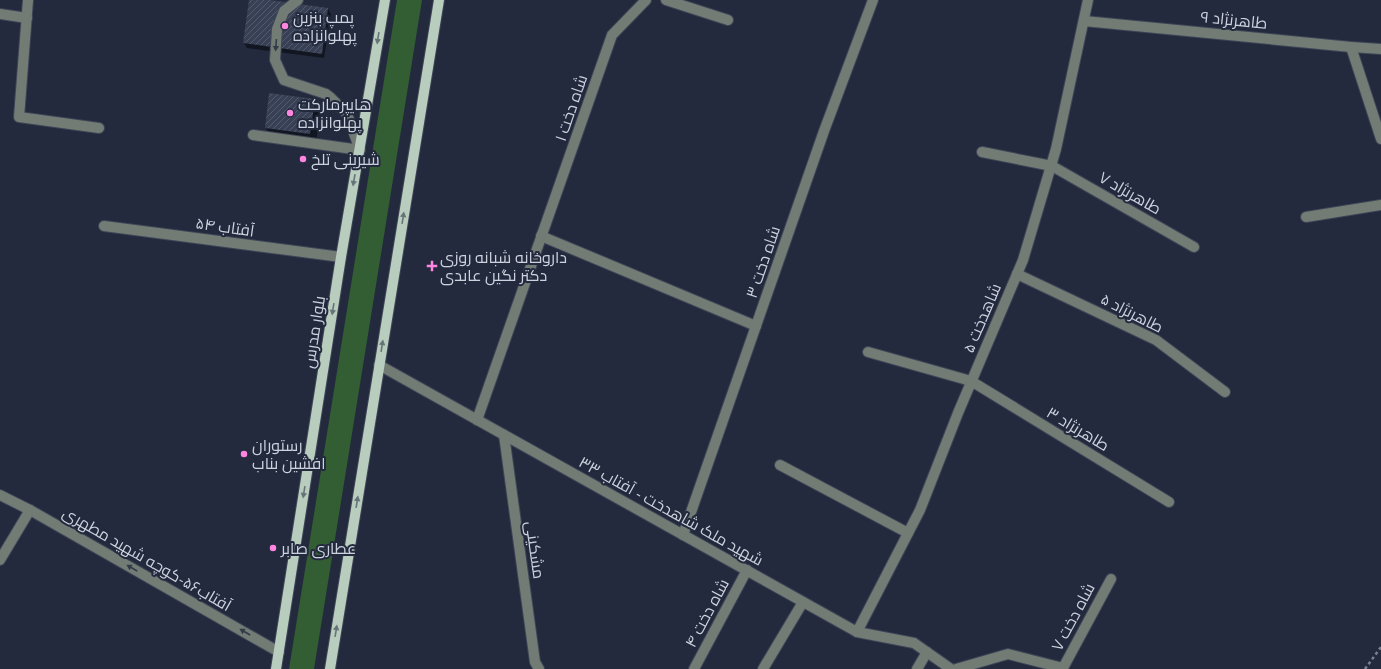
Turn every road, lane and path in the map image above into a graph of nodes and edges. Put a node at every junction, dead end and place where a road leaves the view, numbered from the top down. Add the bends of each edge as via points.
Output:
1 (28, 0) edge
2 (298, 0) edge
3 (385, 0) edge
4 (439, 0) edge
5 (646, 0) edge
6 (666, 0) edge
7 (873, 0) edge
8 (1088, 0) edge
9 (0, 14) edge
10 (27, 18) junction
11 (728, 20) dead end
12 (1084, 21) junction
13 (1350, 47) junction
14 (1381, 49) edge
15 (99, 128) dead end
16 (252, 135) dead end
17 (1381, 139) edge
18 (360, 150) junction
19 (982, 152) dead end
20 (1052, 166) junction
21 (1381, 205) edge
22 (1306, 217) dead end
23 (104, 226) dead end
24 (541, 236) junction
25 (1194, 247) dead end
26 (341, 257) junction
27 (1017, 274) junction
28 (756, 326) junction
29 (868, 352) dead end
30 (379, 365) junction
31 (971, 381) junction
32 (1225, 392) dead end
33 (477, 420) junction
34 (504, 435) junction
35 (780, 465) dead end
36 (0, 495) edge
37 (1169, 502) dead end
38 (30, 510) junction
39 (908, 534) junction
40 (683, 535) junction
41 (0, 560) edge
42 (747, 570) junction
43 (1111, 579) dead end
44 (803, 602) junction
45 (858, 632) junction
46 (1381, 647) edge
47 (279, 652) junction
48 (927, 652) junction
49 (1063, 668) edge
50 (276, 669) edge
51 (330, 669) edge
52 (539, 669) edge
53 (694, 669) edge
54 (763, 669) edge
55 (917, 669) edge
56 (951, 669) edge
57 (956, 669) edge
58 (1365, 669) edge

1 - 10 street
2 -> 18 street via 284,11 277,29 274,60 284,80 326,94 347,114
3 -> 18 main road, بلوار مدرس
30 -> 4 main road
5 - 24 street, شاه دخت ۱ via 612,34
6 - 11 street
7 - 28 street, شاه دخت ۳
8 - 12 street, شاهدخت ۵
9 - 10 street
10 - 15 street via 19,117
12 - 13 street, طاهرنژاد ۹
12 - 20 street, شاهدخت ۵
13 - 14 street, طاهرنژاد ۹
13 - 17 street
16 - 18 street
18 -> 26 main road, بلوار مدرس
19 - 20 street, طاهرنژاد ۷
20 - 25 street, طاهرنژاد ۷
20 - 27 street, شاهدخت ۵
21 - 22 street
23 - 26 street, آفتاب ۵۴
24 - 28 street
24 - 33 street, شاه دخت ۱
26 -> 47 main road, بلوار مدرس
27 - 31 street, شاهدخت ۵
27 - 32 street, طاهرنژاد ۵ via 1156,340
28 - 40 street, شاه دخت ۳
29 - 31 street, طاهرنژاد ۳
30 - 33 street, شهید ملک شاهدخت - آفتاب ۳۳
51 -> 30 main road
31 - 37 street, طاهرنژاد ۳
31 - 39 street, شاهدخت ۵
33 - 34 street, شهید ملک شاهدخت - آفتاب ۳۳
34 - 40 street, شهید ملک شاهدخت - آفتاب ۳۳
34 - 52 street, مشکینی via 535,662
35 - 39 street
36 - 38 street, آفتاب۵۶-كوچه شهيد مطهری
38 - 41 street
47 -> 38 street, آفتاب۵۶-كوچه شهيد مطهری
39 - 45 street, شاهدخت ۵
40 - 42 street, شهید ملک شاهدخت - آفتاب ۳۳
42 - 44 street, شهید ملک شاهدخت - آفتاب ۳۳
42 - 53 street, شاه دخت ۴
43 - 49 street, شاه دخت ۷
44 - 45 street, شهید ملک شاهدخت - آفتاب ۳۳
44 - 54 street
45 - 48 street, شهید ملک شاهدخت - آفتاب ۳۳ via 914,643
46 - 58 path
47 - 50 main road, بلوار مدرس
48 - 55 street
48 - 56 street, شهید ملک شاهدخت - آفتاب ۳۳
49 - 57 street via 1008,654

